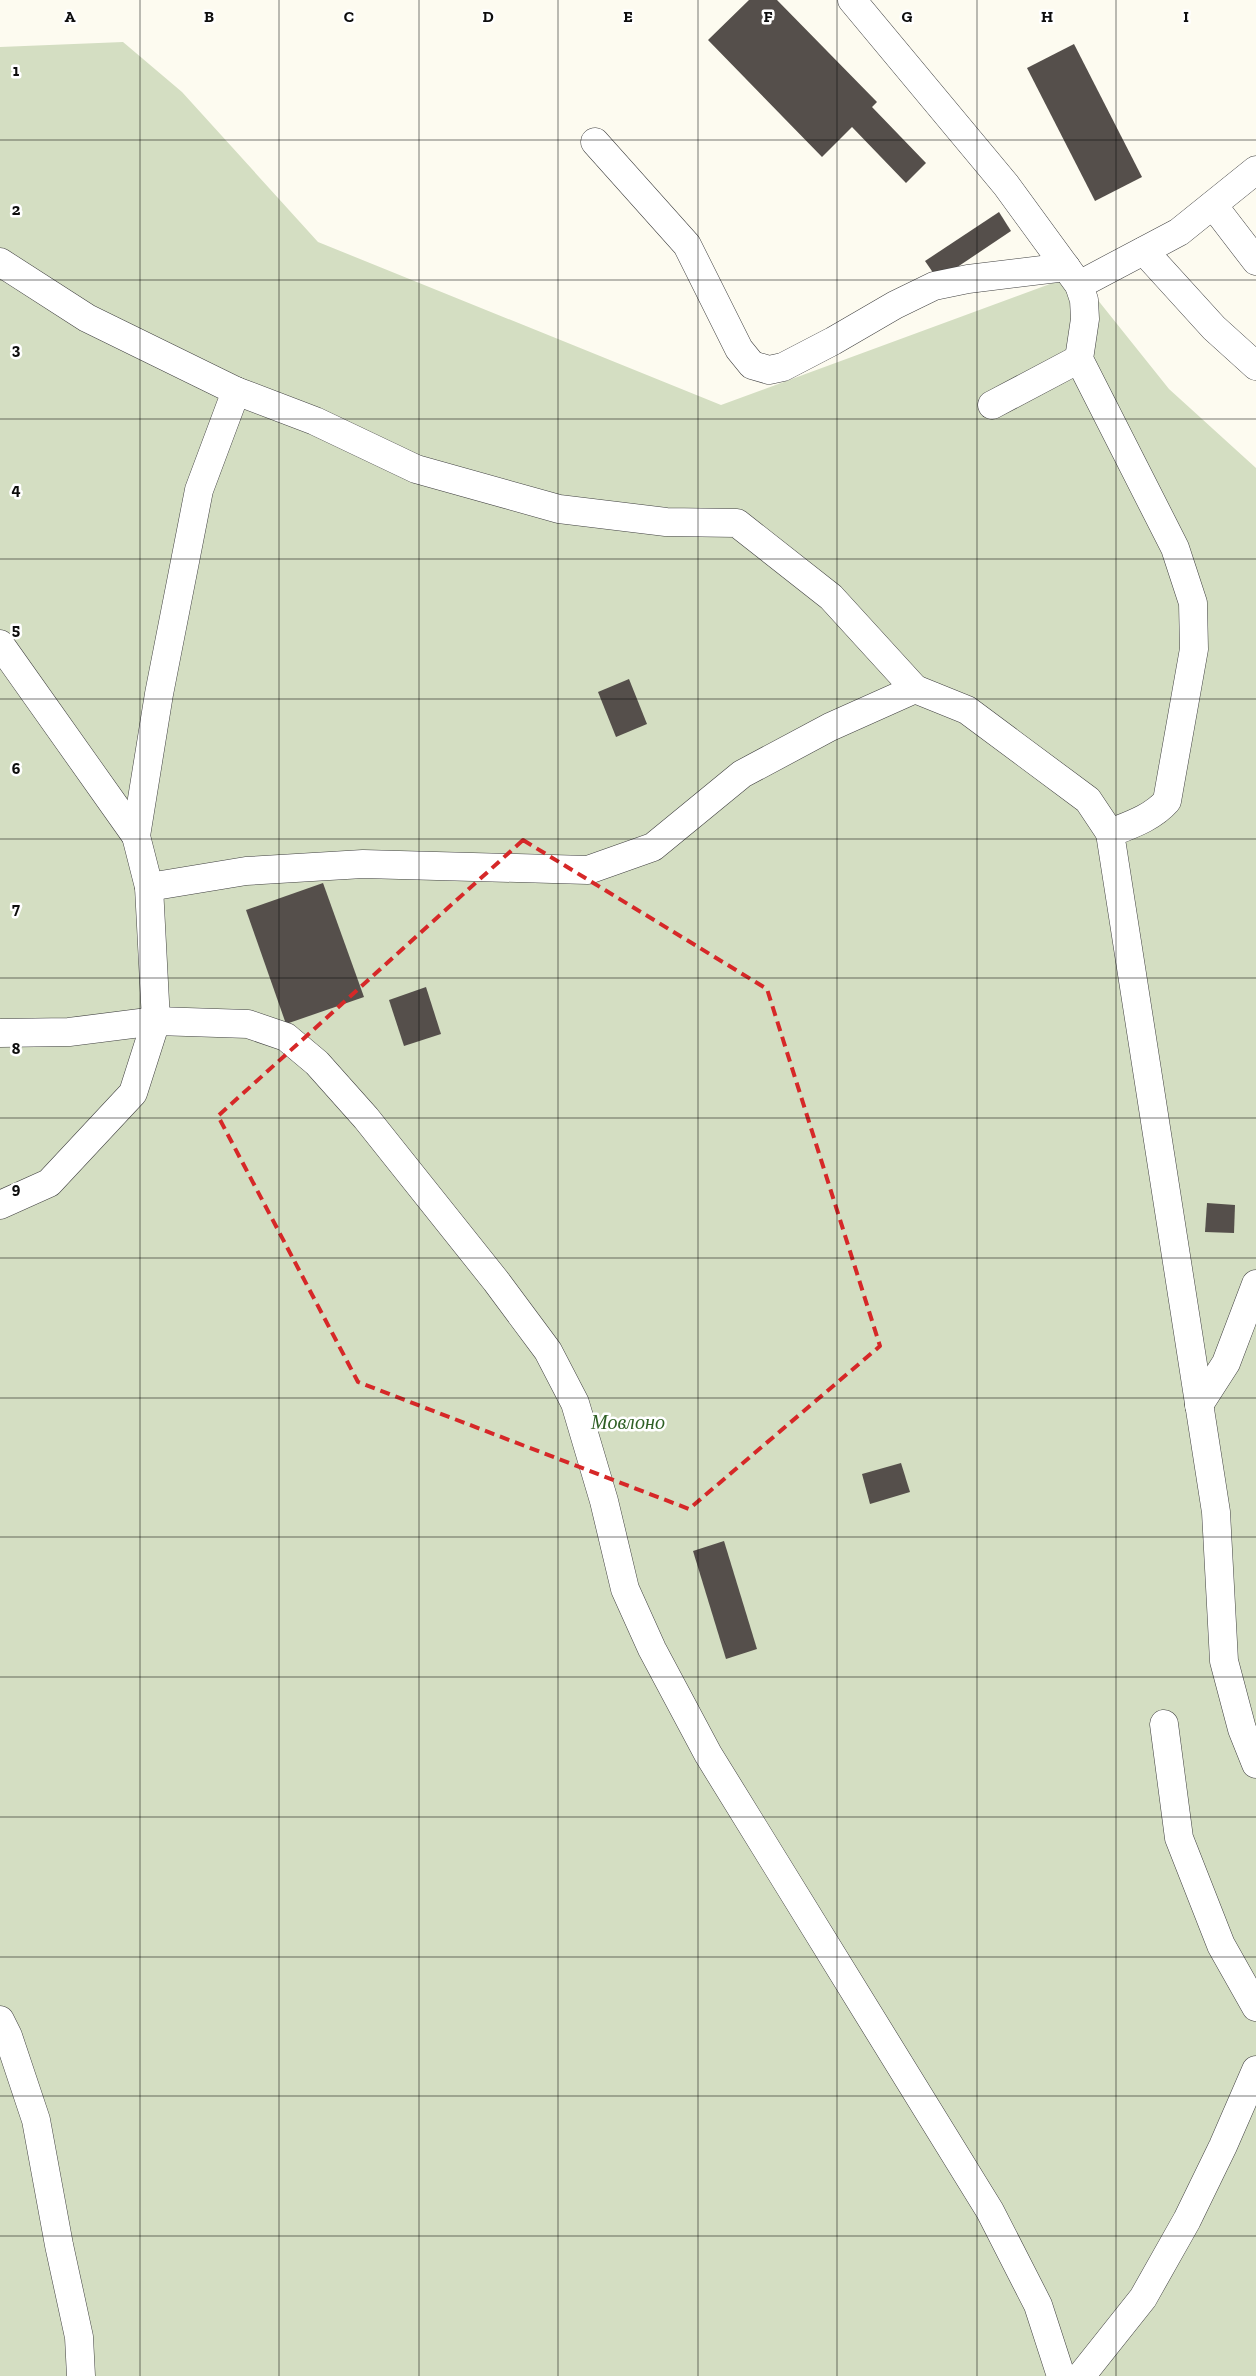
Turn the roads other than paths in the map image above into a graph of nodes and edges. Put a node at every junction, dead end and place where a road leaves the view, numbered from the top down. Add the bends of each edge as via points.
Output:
1 (852, 0) edge
2 (595, 142) dead end
3 (1256, 170) edge
4 (1213, 205) junction
5 (1144, 251) junction
6 (1256, 261) edge
7 (0, 262) edge
8 (1072, 276) junction
9 (1079, 359) junction
10 (1256, 366) edge
11 (236, 391) junction
12 (992, 405) dead end
13 (0, 644) edge
14 (915, 689) junction
15 (1110, 833) junction
16 (136, 836) junction
17 (149, 887) junction
18 (156, 1021) junction
19 (0, 1033) edge
20 (0, 1205) edge
21 (1256, 1284) edge
22 (1199, 1405) junction
23 (1164, 1724) dead end
24 (1256, 1764) edge
25 (1256, 2007) edge
26 (0, 2020) edge
27 (1256, 2070) edge
28 (81, 2376) edge
29 (1062, 2376) edge
30 (1081, 2376) edge

1 - 8 street via 1006,185
2 - 8 street via 687,245 739,349 752,365 769,370 783,367 934,286 968,279
3 - 4 street
4 - 5 street via 1180,232
4 - 6 street
5 - 8 street
5 - 10 street via 1214,328
7 - 11 street via 88,318
8 - 9 street via 1084,300 1085,319
9 - 12 street
9 - 15 street via 1175,548 1193,603 1194,649 1167,801 1159,811
11 - 14 street via 315,421 416,469 559,509 666,522 737,523 831,597
11 - 16 street via 199,490 158,694
13 - 16 street
14 - 15 street via 967,710 1088,800
14 - 17 street via 830,727 742,774 653,847 588,870 363,864 246,871
15 - 22 street
16 - 17 street
17 - 18 street
18 - 19 street via 69,1032
18 - 20 street via 133,1093 49,1184
18 - 29 street via 248,1024 286,1037 317,1063 372,1125 548,1350 575,1402 625,1589 652,1649 708,1754 990,2211 1038,2305
21 - 22 street via 1226,1363
22 - 24 street via 1216,1512 1224,1661 1242,1729
23 - 25 street via 1178,1838 1221,1945
26 - 28 street via 36,2120 58,2244 79,2337
27 - 30 street via 1192,2212 1143,2298

